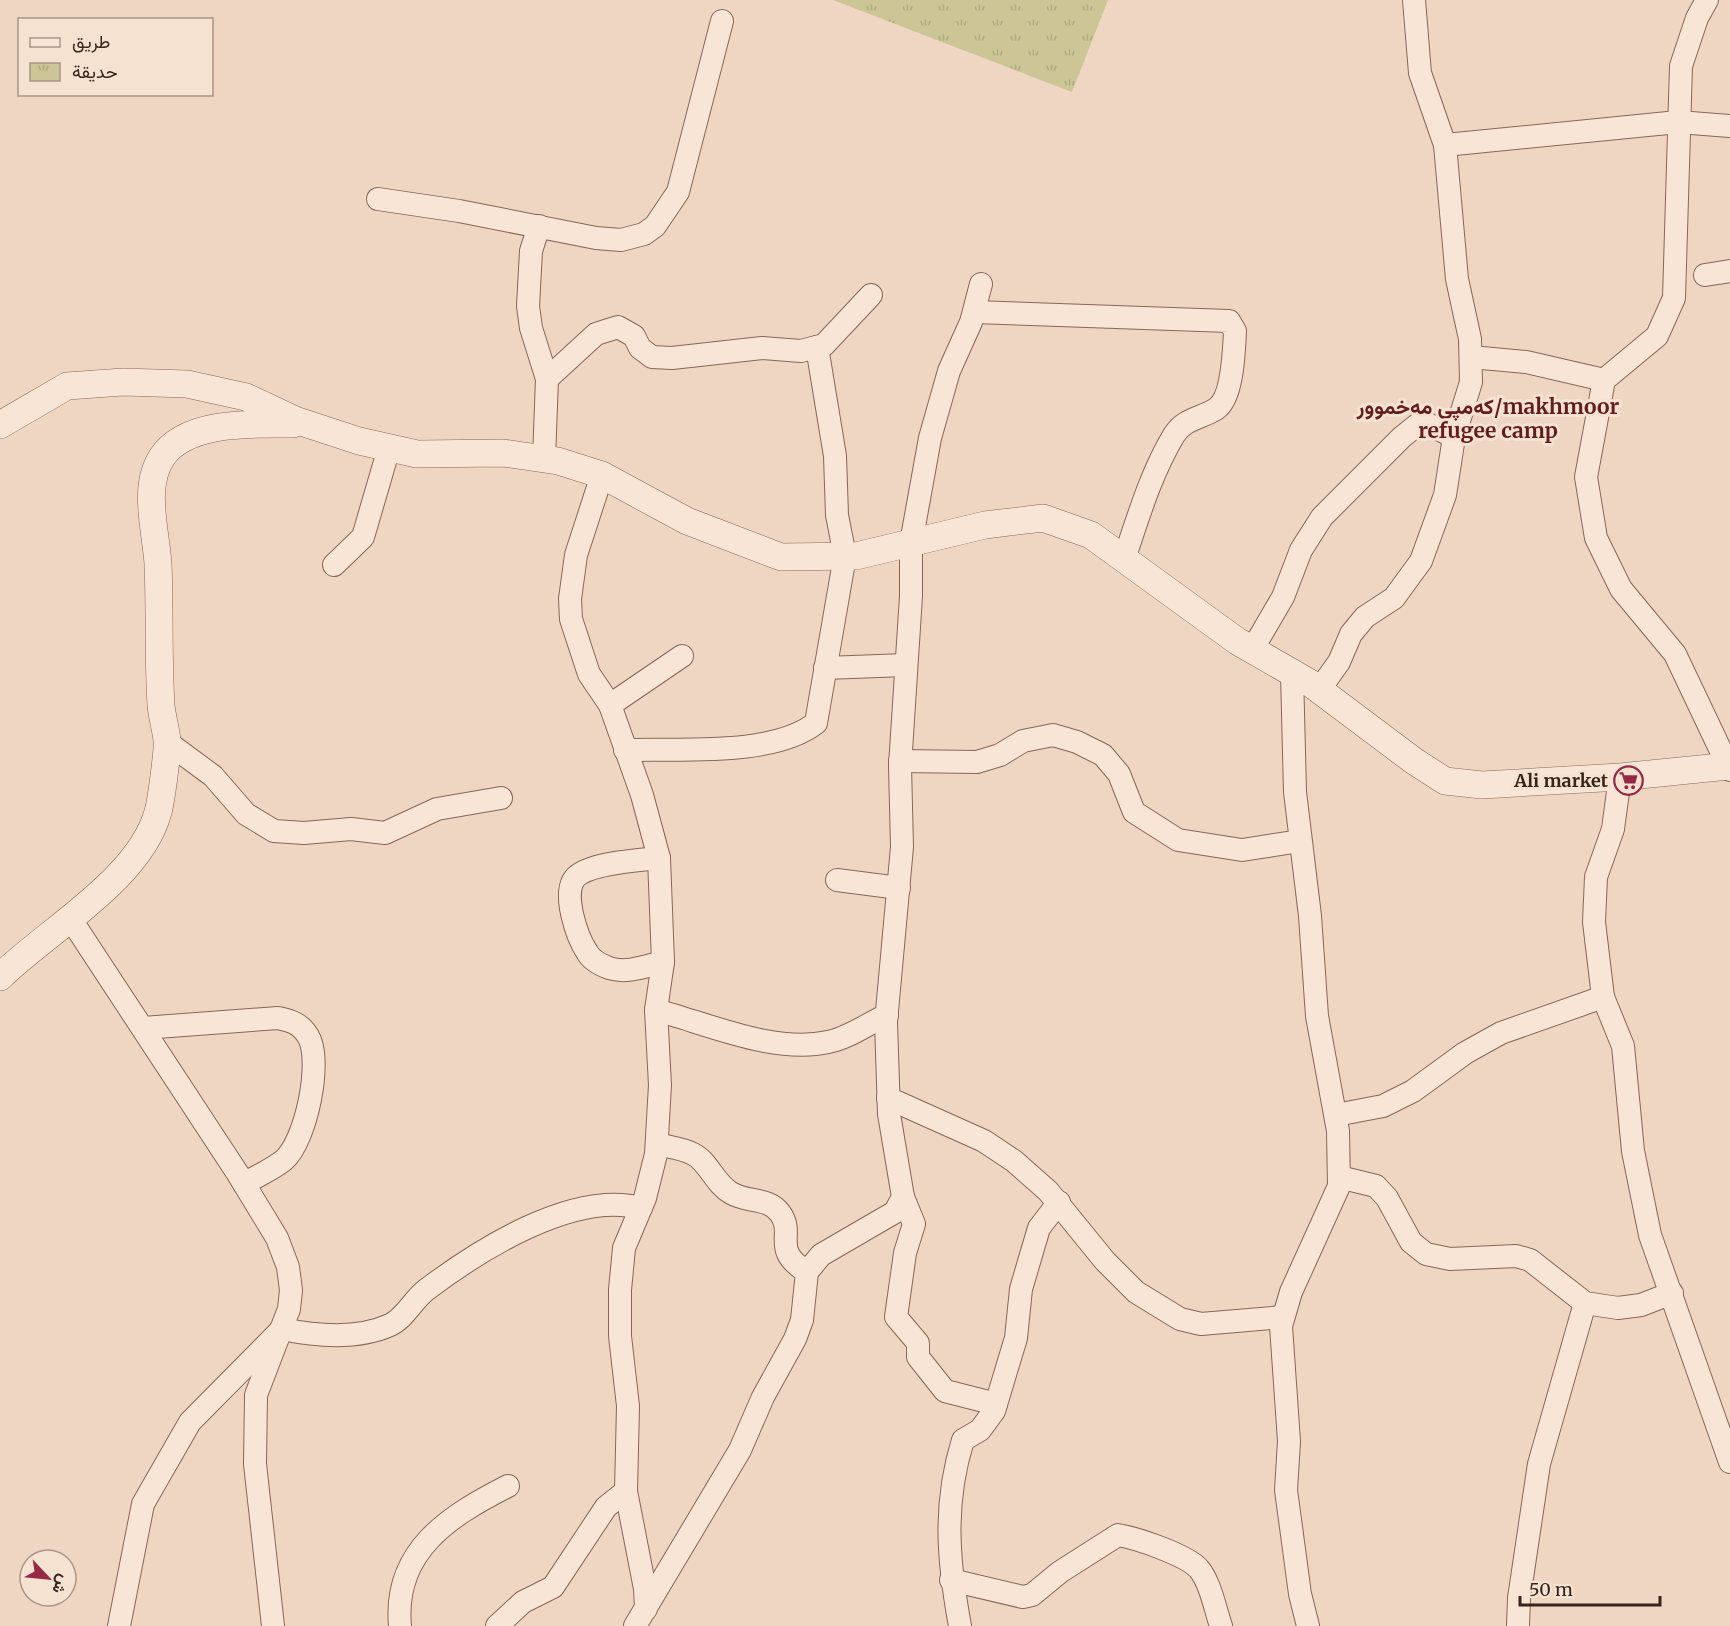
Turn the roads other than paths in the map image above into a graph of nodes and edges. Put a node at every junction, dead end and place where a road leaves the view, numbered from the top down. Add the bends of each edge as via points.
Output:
1 (1414, 0) edge
2 (1707, 0) edge
3 (722, 21) dead end
4 (1678, 122) junction
5 (1730, 126) edge
6 (1445, 145) junction
7 (378, 199) dead end
8 (539, 226) junction
9 (1730, 271) edge
10 (1705, 275) dead end
11 (981, 284) dead end
12 (871, 295) dead end
13 (974, 312) junction
14 (817, 347) junction
15 (1471, 357) junction
16 (547, 379) junction
17 (1604, 380) junction
18 (0, 425) edge
19 (310, 425) junction
20 (1454, 437) junction
21 (389, 448) junction
22 (544, 459) junction
23 (602, 475) junction
24 (911, 543) junction
25 (845, 556) junction
26 (1124, 559) junction
27 (333, 564) dead end
28 (1252, 650) junction
29 (682, 656) dead end
30 (906, 665) junction
31 (825, 669) junction
32 (1292, 673) junction
33 (1319, 690) junction
34 (610, 705) junction
35 (167, 742) junction
36 (625, 750) junction
37 (900, 761) junction
38 (1729, 767) edge
39 (1620, 777) junction
40 (501, 798) dead end
41 (1300, 842) junction
42 (659, 858) junction
43 (837, 880) dead end
44 (899, 888) junction
45 (70, 918) junction
46 (663, 962) junction
47 (0, 977) edge
48 (1603, 998) junction
49 (656, 1010) junction
50 (887, 1016) junction
51 (143, 1028) junction
52 (888, 1098) junction
53 (1336, 1115) junction
54 (657, 1144) junction
55 (1339, 1177) junction
56 (244, 1184) junction
57 (903, 1197) junction
58 (1059, 1202) junction
59 (641, 1208) junction
60 (807, 1272) junction
61 (1672, 1293) junction
62 (1585, 1303) junction
63 (1283, 1317) junction
64 (282, 1329) junction
65 (996, 1404) junction
66 (1730, 1462) edge
67 (508, 1486) dead end
68 (626, 1491) junction
69 (951, 1580) junction
70 (641, 1617) edge
71 (119, 1626) edge
72 (273, 1626) edge
73 (400, 1626) edge
74 (497, 1626) edge
75 (960, 1626) edge
76 (1221, 1626) edge
77 (1308, 1626) edge
78 (1518, 1626) edge

1 - 6 street via 1420,73
2 - 4 street via 1681,66
3 - 8 street via 678,192 655,226 645,234 621,240
4 - 5 street
4 - 6 street
4 - 17 street via 1674,298 1657,336
6 - 15 street via 1457,279
7 - 8 street
8 - 16 street via 531,251 528,306
9 - 10 street
11 - 13 street
12 - 14 street via 824,345
13 - 24 street via 949,371 930,438
13 - 26 street via 1229,321 1236,331 1226,396 1217,408 1184,423 1174,435
14 - 16 street via 801,351 762,348 652,357 640,348 634,336 618,327 596,334
14 - 25 street via 835,456 837,514
15 - 17 street via 1526,362
15 - 20 street via 1472,382
16 - 22 street
17 - 38 street via 1586,477 1596,538 1621,589 1675,654
18 - 19 street via 67,386 123,382 187,384 236,395
19 - 21 street
19 - 35 street via 246,424 200,432 178,442 163,456 155,471 152,499 158,562 161,706
20 - 28 street via 1422,421 1330,509 1301,550 1282,597
20 - 33 street via 1445,495 1421,561 1394,598 1365,617 1351,634 1340,662
21 - 22 street via 417,454 503,453
21 - 27 street via 363,537
22 - 23 street
23 - 25 street via 687,521 781,557
23 - 34 street via 576,555 570,599 575,637 589,674
24 - 25 street
24 - 26 street via 985,525 1043,518 1091,535
24 - 30 street
25 - 31 street
26 - 28 street
28 - 32 street
29 - 34 street
30 - 31 street
30 - 37 street
31 - 36 street via 816,723 803,733 734,749
32 - 33 street
32 - 41 street
33 - 39 street via 1445,781 1482,785
34 - 36 street
35 - 40 street via 213,776 246,814 274,831 385,833 437,809
35 - 45 street via 159,811 150,834 135,857
36 - 42 street
37 - 41 street via 977,762 1000,755 1023,741 1053,735 1103,755 1119,774 1134,812 1178,840 1242,850
37 - 44 street
38 - 39 street
39 - 48 street via 1612,829 1596,877 1594,922
41 - 53 street via 1317,1016
42 - 46 street
42 - 46 street via 586,871 574,878 570,907 592,959 615,969
43 - 44 street
44 - 50 street
45 - 47 street
45 - 51 street
46 - 49 street
48 - 53 street via 1501,1033 1465,1053 1413,1091 1383,1106
48 - 61 street via 1623,1046 1633,1151 1650,1235
49 - 50 street via 768,1042 802,1044 837,1040
49 - 54 street via 660,1085
50 - 52 street
51 - 56 street
51 - 56 street via 278,1018 298,1023 310,1038 313,1063 309,1106 300,1138 285,1159
52 - 57 street
52 - 58 street via 984,1141 1036,1179
53 - 55 street
54 - 59 street
54 - 60 street via 694,1154 731,1194 773,1204 783,1217 788,1255
55 - 62 street via 1376,1186 1411,1242 1426,1254 1450,1258 1516,1256 1530,1260
55 - 63 street via 1339,1186
56 - 64 street via 277,1238 288,1267 291,1290
57 - 60 street via 895,1212 821,1255
57 - 65 street via 914,1224 905,1253 896,1317 918,1343 918,1357 945,1391
58 - 63 street via 1105,1261 1136,1292 1180,1319 1201,1324
58 - 65 street via 1039,1228 1022,1289 1016,1338
59 - 64 street via 622,1203 591,1206 520,1230 423,1292 391,1324 362,1333 316,1336
59 - 68 street via 624,1248 620,1290 620,1336 628,1406
60 - 70 street via 802,1320 788,1355 763,1397 735,1459
61 - 62 street via 1630,1307
61 - 66 street
62 - 78 street via 1539,1464
63 - 77 street via 1281,1350 1289,1441 1286,1490
64 - 71 street via 190,1422 143,1504
64 - 72 street via 256,1395 255,1464
65 - 69 street via 980,1430 963,1440 956,1463 948,1545
67 - 73 street via 471,1504 435,1530 401,1582
68 - 70 street via 645,1589
68 - 74 street via 606,1508 553,1587 523,1602
69 - 75 street
69 - 76 street via 1023,1597 1032,1595 1110,1539 1124,1536 1191,1562 1199,1569

